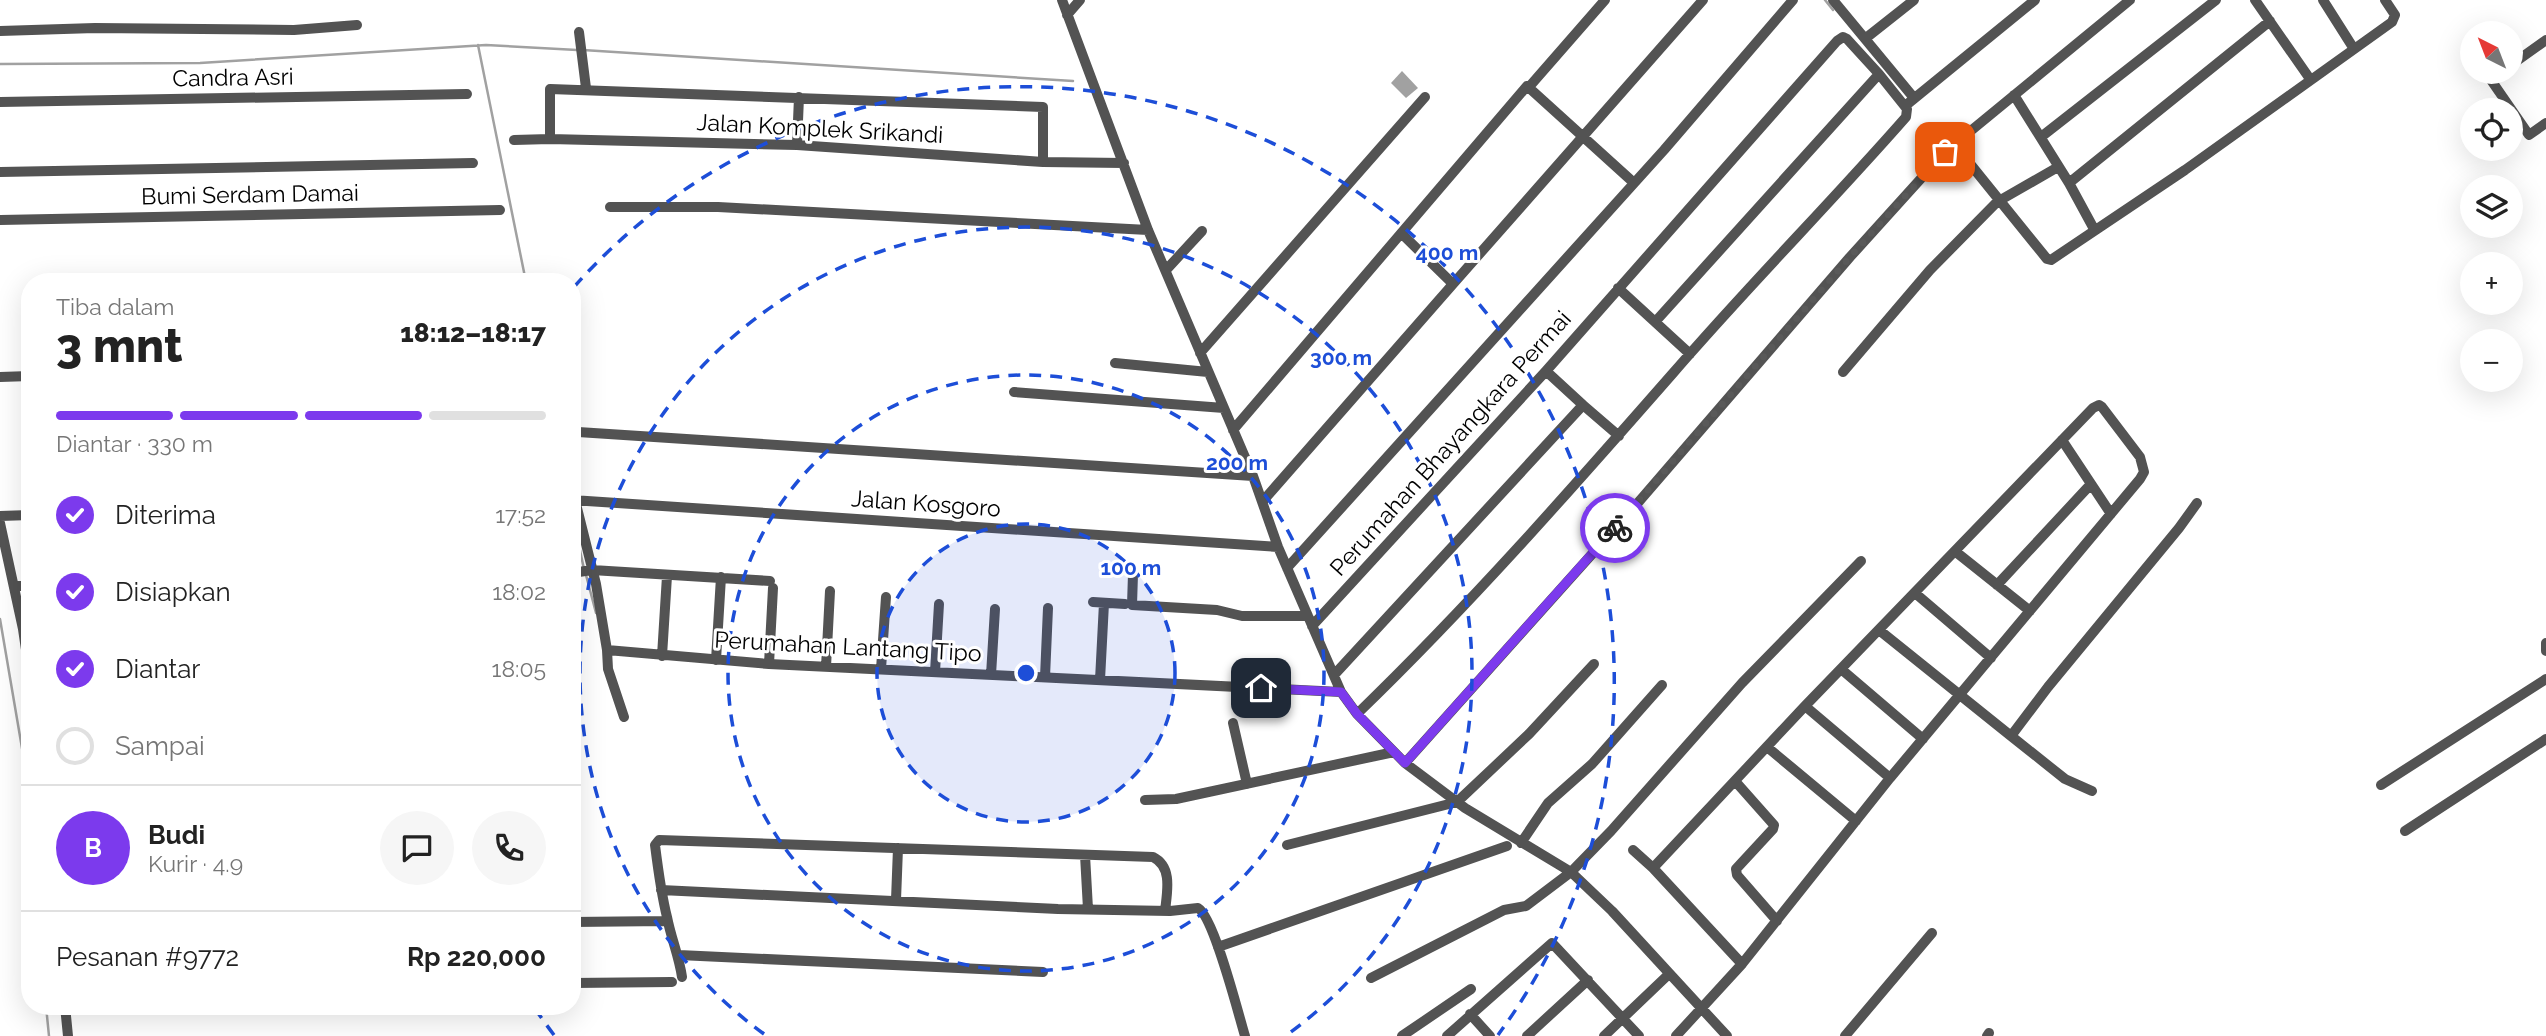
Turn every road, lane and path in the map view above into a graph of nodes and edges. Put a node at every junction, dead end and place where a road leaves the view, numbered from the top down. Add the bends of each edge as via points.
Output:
1 (1062, 0) edge
2 (1080, 0) edge
3 (1605, 0) edge
4 (1703, 0) edge
5 (1793, 0) edge
6 (1833, 0) edge
7 (1914, 0) edge
8 (2035, 0) edge
9 (2130, 0) edge
10 (2216, 0) edge
11 (2255, 0) edge
12 (2323, 0) edge
13 (2385, 0) edge
14 (1067, 15) junction
15 (2270, 21) junction
16 (357, 25) dead end
17 (0, 31) edge
18 (579, 32) dead end
19 (1866, 38) junction
20 (2546, 40) edge
21 (2354, 49) junction
22 (2524, 56) edge
23 (1879, 74) junction
24 (2310, 79) junction
25 (2494, 84) edge
26 (1529, 86) junction
27 (586, 88) junction
28 (467, 94) dead end
29 (2014, 95) junction
30 (799, 97) junction
31 (1426, 97) dead end
32 (0, 102) edge
33 (1910, 102) junction
34 (2546, 123) edge
35 (1583, 135) junction
36 (2041, 137) junction
37 (550, 139) junction
38 (514, 140) dead end
39 (797, 145) junction
40 (1949, 148) junction
41 (1044, 162) junction
42 (473, 163) dead end
43 (1124, 163) junction
44 (2058, 167) junction
45 (0, 172) edge
46 (1633, 182) junction
47 (2069, 183) junction
48 (1996, 203) junction
49 (610, 207) dead end
50 (500, 210) dead end
51 (0, 220) edge
52 (2094, 229) junction
53 (1148, 230) junction
54 (1202, 230) dead end
55 (1402, 234) junction
56 (1166, 270) junction
57 (1453, 284) junction
58 (1618, 288) junction
59 (1655, 322) junction
60 (1199, 353) junction
61 (1690, 354) junction
62 (1115, 363) dead end
63 (1546, 371) junction
64 (1208, 372) junction
65 (1843, 372) dead end
66 (21, 376) edge
67 (0, 377) edge
68 (1014, 392) dead end
69 (1583, 405) junction
70 (1224, 408) junction
71 (1233, 430) junction
72 (581, 432) edge
73 (1619, 436) junction
74 (2062, 440) junction
75 (1252, 476) junction
76 (2091, 484) junction
77 (581, 500) edge
78 (1262, 502) junction
79 (2197, 503) dead end
80 (2111, 514) junction
81 (21, 515) edge
82 (0, 516) edge
83 (0, 523) edge
84 (581, 527) edge
85 (1278, 547) junction
86 (1956, 552) junction
87 (1861, 561) dead end
88 (1287, 568) junction
89 (592, 570) junction
90 (581, 572) edge
91 (1133, 574) dead end
92 (667, 576) junction
93 (721, 577) junction
94 (1997, 585) junction
95 (15, 586) junction
96 (21, 586) edge
97 (830, 591) dead end
98 (1914, 593) junction
99 (886, 597) dead end
100 (939, 604) dead end
101 (1125, 604) dead end
102 (1048, 608) dead end
103 (995, 609) dead end
104 (2030, 611) junction
105 (1310, 621) junction
106 (21, 622) edge
107 (1879, 630) junction
108 (2546, 643) edge
109 (607, 650) junction
110 (2546, 651) edge
111 (662, 656) junction
112 (1991, 658) junction
113 (716, 660) junction
114 (769, 664) junction
115 (1594, 664) dead end
116 (826, 667) junction
117 (881, 669) junction
118 (1841, 669) junction
119 (935, 672) junction
120 (991, 675) junction
121 (1334, 675) junction
122 (1045, 677) junction
123 (2546, 679) edge
124 (1100, 680) junction
125 (1662, 685) dead end
126 (1341, 692) junction
127 (1961, 696) junction
128 (1805, 706) junction
129 (1357, 714) junction
130 (624, 717) dead end
131 (1233, 723) dead end
132 (2011, 736) junction
133 (1923, 739) junction
134 (2546, 739) edge
135 (1767, 747) junction
136 (1394, 752) junction
137 (1405, 763) junction
138 (1890, 778) junction
139 (1735, 781) junction
140 (1247, 783) junction
141 (2381, 785) dead end
142 (2092, 791) dead end
143 (1146, 800) dead end
144 (1457, 802) junction
145 (1856, 821) junction
146 (2404, 831) dead end
147 (1521, 843) junction
148 (1287, 845) dead end
149 (1507, 846) dead end
150 (898, 848) junction
151 (1633, 850) dead end
152 (1085, 855) junction
153 (1653, 868) junction
154 (1571, 872) junction
155 (661, 890) junction
156 (896, 900) junction
157 (1088, 909) junction
158 (1166, 911) junction
159 (667, 921) junction
160 (1777, 921) junction
161 (581, 922) edge
162 (1932, 933) dead end
163 (1218, 947) junction
164 (679, 955) junction
165 (1742, 964) junction
166 (1044, 972) dead end
167 (1669, 974) junction
168 (1371, 978) dead end
169 (1588, 980) junction
170 (581, 983) edge
171 (1471, 989) dead end
172 (1702, 1009) junction
173 (1470, 1014) junction
174 (66, 1015) edge
175 (1623, 1018) junction
176 (68, 1036) edge
177 (1245, 1036) edge
178 (1402, 1036) edge
179 (1447, 1036) edge
180 (1490, 1036) edge
181 (1527, 1036) edge
182 (1604, 1036) edge
183 (1639, 1036) edge
184 (1676, 1036) edge
185 (1727, 1036) edge
186 (1845, 1036) edge

1 - 14 street
2 - 14 street
3 - 26 street
4 - 35 street
5 - 46 street
6 - 19 street
7 - 19 street
8 - 33 street
9 - 29 street
10 - 36 street
11 - 15 street
12 - 21 street
13 - 21 street via 2394,20
14 - 43 street
15 - 24 street
15 - 47 street
16 - 17 street via 294,30
18 - 27 street
19 - 33 street
20 - 22 street
21 - 24 street
23 - 33 street
23 - 58 street, Perumahan Bhayangkara Permai via 1847,38 1840,38
23 - 59 street
24 - 52 street
25 - 34 street via 2529,135
26 - 35 street
26 - 55 street
27 - 30 street
27 - 37 street via 550,89
28 - 32 street, Candra Asri
29 - 36 street
29 - 40 street
30 - 39 street
30 - 41 street via 1043,107
31 - 60 street
33 - 61 street via 1908,115 1898,127
35 - 46 street
35 - 57 street
36 - 44 street
37 - 38 street, Jalan Komplek Srikandi
37 - 39 street, Jalan Komplek Srikandi
39 - 41 street, Jalan Komplek Srikandi
40 - 48 street
40 - 137 street
41 - 43 street, Jalan Komplek Srikandi
42 - 45 street
43 - 53 street
44 - 47 street
44 - 48 street
46 - 88 street
47 - 52 street
48 - 52 street via 2049,260
48 - 65 street via 1930,270
49 - 53 street via 718,207
50 - 51 street, Bumi Serdam Damai
53 - 56 street
54 - 56 street
55 - 57 street
55 - 71 street
56 - 60 street
57 - 78 street
58 - 59 street
58 - 63 street, Perumahan Bhayangkara Permai
59 - 61 street
60 - 64 street
61 - 73 street
62 - 64 street
63 - 69 street
63 - 105 street, Perumahan Bhayangkara Permai
64 - 70 street
66 - 67 street
68 - 70 street
69 - 73 street
69 - 121 street
70 - 71 street
71 - 75 street
72 - 75 street
73 - 129 street via 1446,627
74 - 76 street
74 - 80 street via 2099,405 2140,457 2144,472
74 - 86 street
75 - 78 street
76 - 80 street
76 - 94 street
77 - 85 street, Jalan Kosgoro
78 - 85 street
79 - 132 street
80 - 104 street
81 - 82 street
83 - 95 street
84 - 89 street
85 - 88 street
86 - 94 street
86 - 98 street
87 - 154 street via 1742,683
88 - 105 street
89 - 90 street
89 - 92 street
89 - 109 street
91 - 105 street via 1132,605
92 - 93 street
92 - 111 street
93 - 113 street
93 - 114 street via 771,584
94 - 104 street
95 - 96 street
95 - 106 street
97 - 116 street
98 - 107 street
98 - 112 street
99 - 117 street
100 - 119 street
101 - 124 street via 1098,603
102 - 122 street
103 - 120 street
104 - 112 street
105 - 121 street
107 - 118 street
107 - 127 street
108 - 110 street
109 - 111 street, Perumahan Lantang Tipo
109 - 130 street
111 - 113 street, Perumahan Lantang Tipo
112 - 127 street
113 - 114 street, Perumahan Lantang Tipo
114 - 116 street, Perumahan Lantang Tipo
115 - 144 street
116 - 117 street, Perumahan Lantang Tipo
117 - 119 street, Perumahan Lantang Tipo
118 - 128 street
118 - 133 street
119 - 120 street, Perumahan Lantang Tipo
120 - 122 street, Perumahan Lantang Tipo
121 - 126 street
122 - 124 street, Perumahan Lantang Tipo
123 - 141 street
124 - 126 street, Perumahan Lantang Tipo
125 - 147 street via 1592,764 1549,803
126 - 129 street
127 - 132 street
127 - 133 street
128 - 135 street
128 - 138 street
129 - 136 street
131 - 140 street
132 - 142 street via 2065,779
133 - 138 street
134 - 146 street
135 - 139 street
135 - 145 street
136 - 137 street
136 - 140 street
137 - 144 street
138 - 145 street
139 - 153 street
139 - 160 street via 1774,825 1736,869 1737,875
140 - 143 street via 1176,799
144 - 147 street
144 - 148 street
145 - 160 street
147 - 154 street
149 - 163 street
150 - 152 street
150 - 155 street via 659,840 654,845
150 - 156 street
151 - 153 street
152 - 157 street
152 - 158 street via 1160,860 1166,873
153 - 165 street
154 - 167 street
154 - 168 street via 1526,906 1504,910
155 - 156 street
155 - 159 street
156 - 157 street
157 - 158 street
158 - 163 street via 1201,908
159 - 161 street
159 - 164 street
160 - 165 street
162 - 186 street
163 - 177 street
164 - 166 street
164 - 170 street via 677,979
165 - 172 street
167 - 172 street
167 - 175 street
169 - 173 street via 1550,943
169 - 175 street
169 - 181 street
171 - 178 street
172 - 184 street
172 - 185 street
173 - 179 street
173 - 180 street
174 - 176 street
175 - 182 street
175 - 183 street

